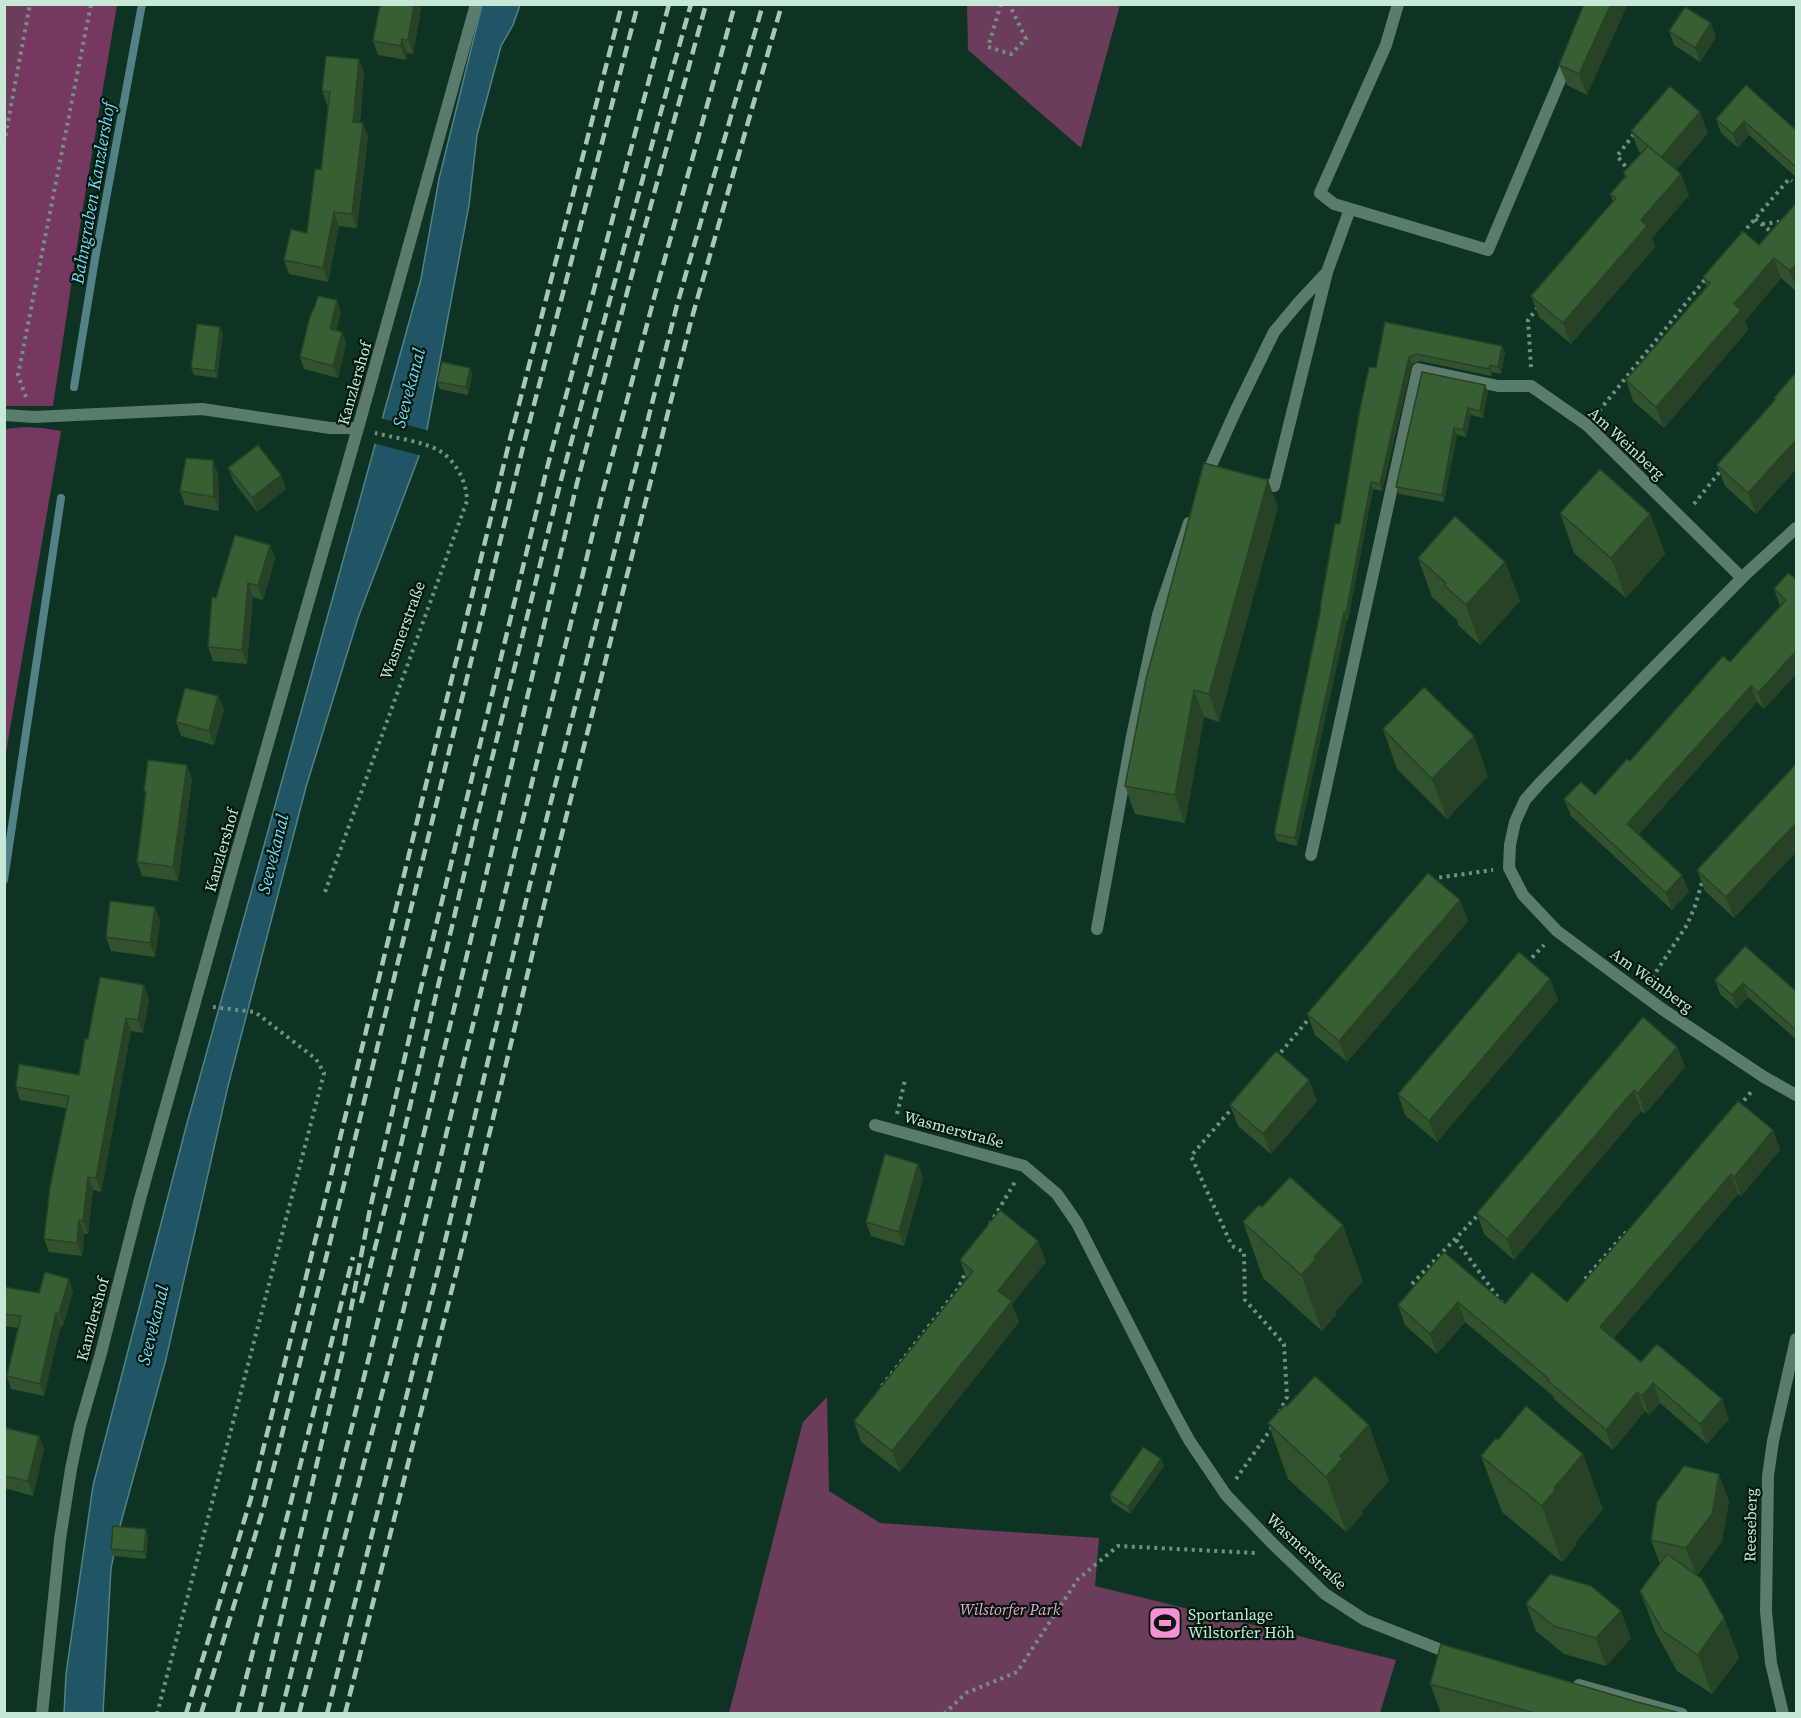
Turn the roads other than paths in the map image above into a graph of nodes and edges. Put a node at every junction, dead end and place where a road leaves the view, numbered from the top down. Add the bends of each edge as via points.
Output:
1 (476, 4) edge
2 (1398, 4) edge
3 (1574, 47) edge
4 (1350, 209) junction
5 (1327, 272) junction
6 (4, 415) edge
7 (358, 428) junction
8 (1245, 482) edge
9 (1202, 486) edge
10 (1194, 507) edge
11 (1797, 528) edge
12 (1742, 578) junction
13 (1311, 855) dead end
14 (1097, 929) dead end
15 (1797, 1095) edge
16 (875, 1125) dead end
17 (1797, 1339) edge
18 (1465, 1657) edge
19 (1566, 1682) edge
20 (42, 1713) edge
21 (1682, 1713) edge
22 (1783, 1713) edge

1 - 7 street, Kanzlershof
2 - 4 street via 1386,45 1320,193
3 - 4 street via 1488,250
4 - 5 street
5 - 8 street via 1274,486
5 - 9 street via 1274,332
6 - 7 street via 202,410 330,428
7 - 20 street, Kanzlershof via 228,882 80,1426 60,1539
10 - 14 street via 1158,615
11 - 12 street
12 - 13 street, Am Weinberg via 1587,425 1532,386 1498,386 1418,369
12 - 15 street, Am Weinberg via 1525,800 1515,822 1509,868 1523,895 1557,931 1641,994
16 - 18 street, Wasmerstraße via 1024,1166 1057,1194 1077,1222 1189,1440 1226,1495 1325,1594 1365,1620
17 - 22 street, Reeseberg via 1768,1476 1766,1611 1771,1662
19 - 21 street

